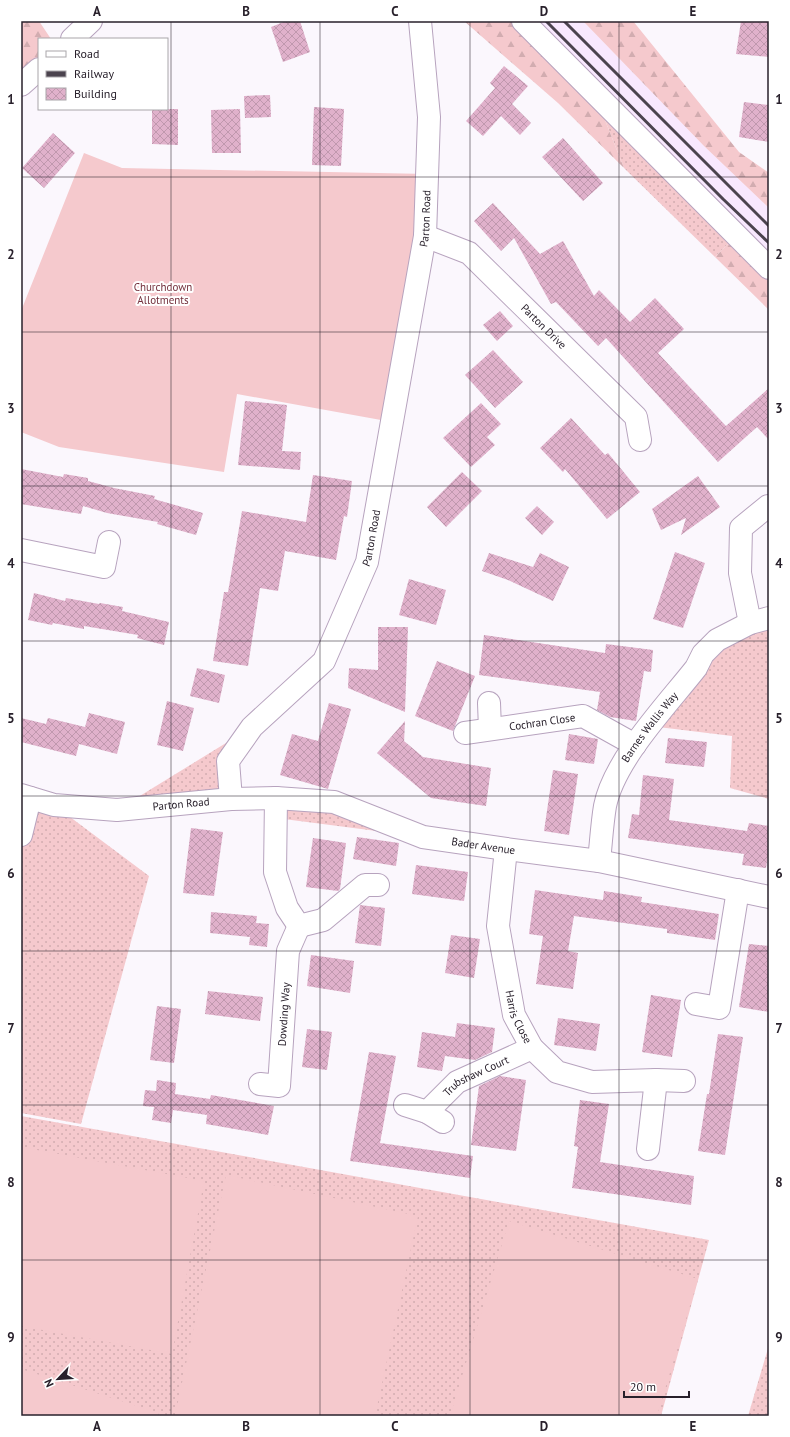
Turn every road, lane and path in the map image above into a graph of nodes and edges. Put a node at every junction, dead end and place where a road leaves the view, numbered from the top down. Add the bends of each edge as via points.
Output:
1 (91, 21) edge
2 (420, 21) edge
3 (523, 21) edge
4 (73, 38) edge
5 (38, 70) edge
6 (21, 85) edge
7 (425, 236) junction
8 (769, 268) edge
9 (640, 440) dead end
10 (768, 506) dead end
11 (109, 542) dead end
12 (21, 550) edge
13 (759, 621) edge
14 (489, 703) dead end
15 (490, 729) junction
16 (465, 733) dead end
17 (635, 745) junction
18 (26, 797) edge
19 (276, 798) junction
20 (231, 799) junction
21 (21, 835) edge
22 (506, 849) junction
23 (599, 861) junction
24 (378, 886) dead end
25 (738, 890) junction
26 (769, 897) edge
27 (299, 926) junction
28 (696, 1004) dead end
29 (532, 1048) junction
30 (656, 1080) junction
31 (684, 1081) dead end
32 (260, 1084) dead end
33 (405, 1105) dead end
34 (648, 1148) dead end

1 - 4 street
2 - 7 street, Parton Road via 429,117
3 - 8 street
5 - 6 street
7 - 9 street, Parton Drive via 469,253 636,417
7 - 20 street, Parton Road via 367,562 324,661 252,727 228,761
10 - 13 street, Barnes Wallis Way via 741,528 740,573
11 - 12 street via 104,567
13 - 17 street, Barnes Wallis Way via 717,640 703,654 696,668
14 - 15 street
15 - 16 street, Cochran Close
15 - 17 street, Cochran Close via 584,716
17 - 23 street, Barnes Wallis Way via 613,782 605,805
18 - 20 street, Parton Road via 54,805 118,810
18 - 21 street
19 - 20 street, Bader Avenue
19 - 22 street, Bader Avenue via 334,802 423,837
19 - 27 street via 275,872 287,908
22 - 23 street, Bader Avenue
22 - 29 street, Harris Close via 498,926 514,1015
23 - 25 street, Bader Avenue
24 - 27 street via 365,886 323,920
25 - 26 street, Bader Avenue
25 - 28 street via 719,1008
27 - 32 street, Dowding Way via 288,951 279,1086
29 - 30 street, Harris Close via 557,1072 592,1082
29 - 33 street, Trubshaw Court via 457,1082 435,1117
30 - 31 street, Harris Close
30 - 34 street

